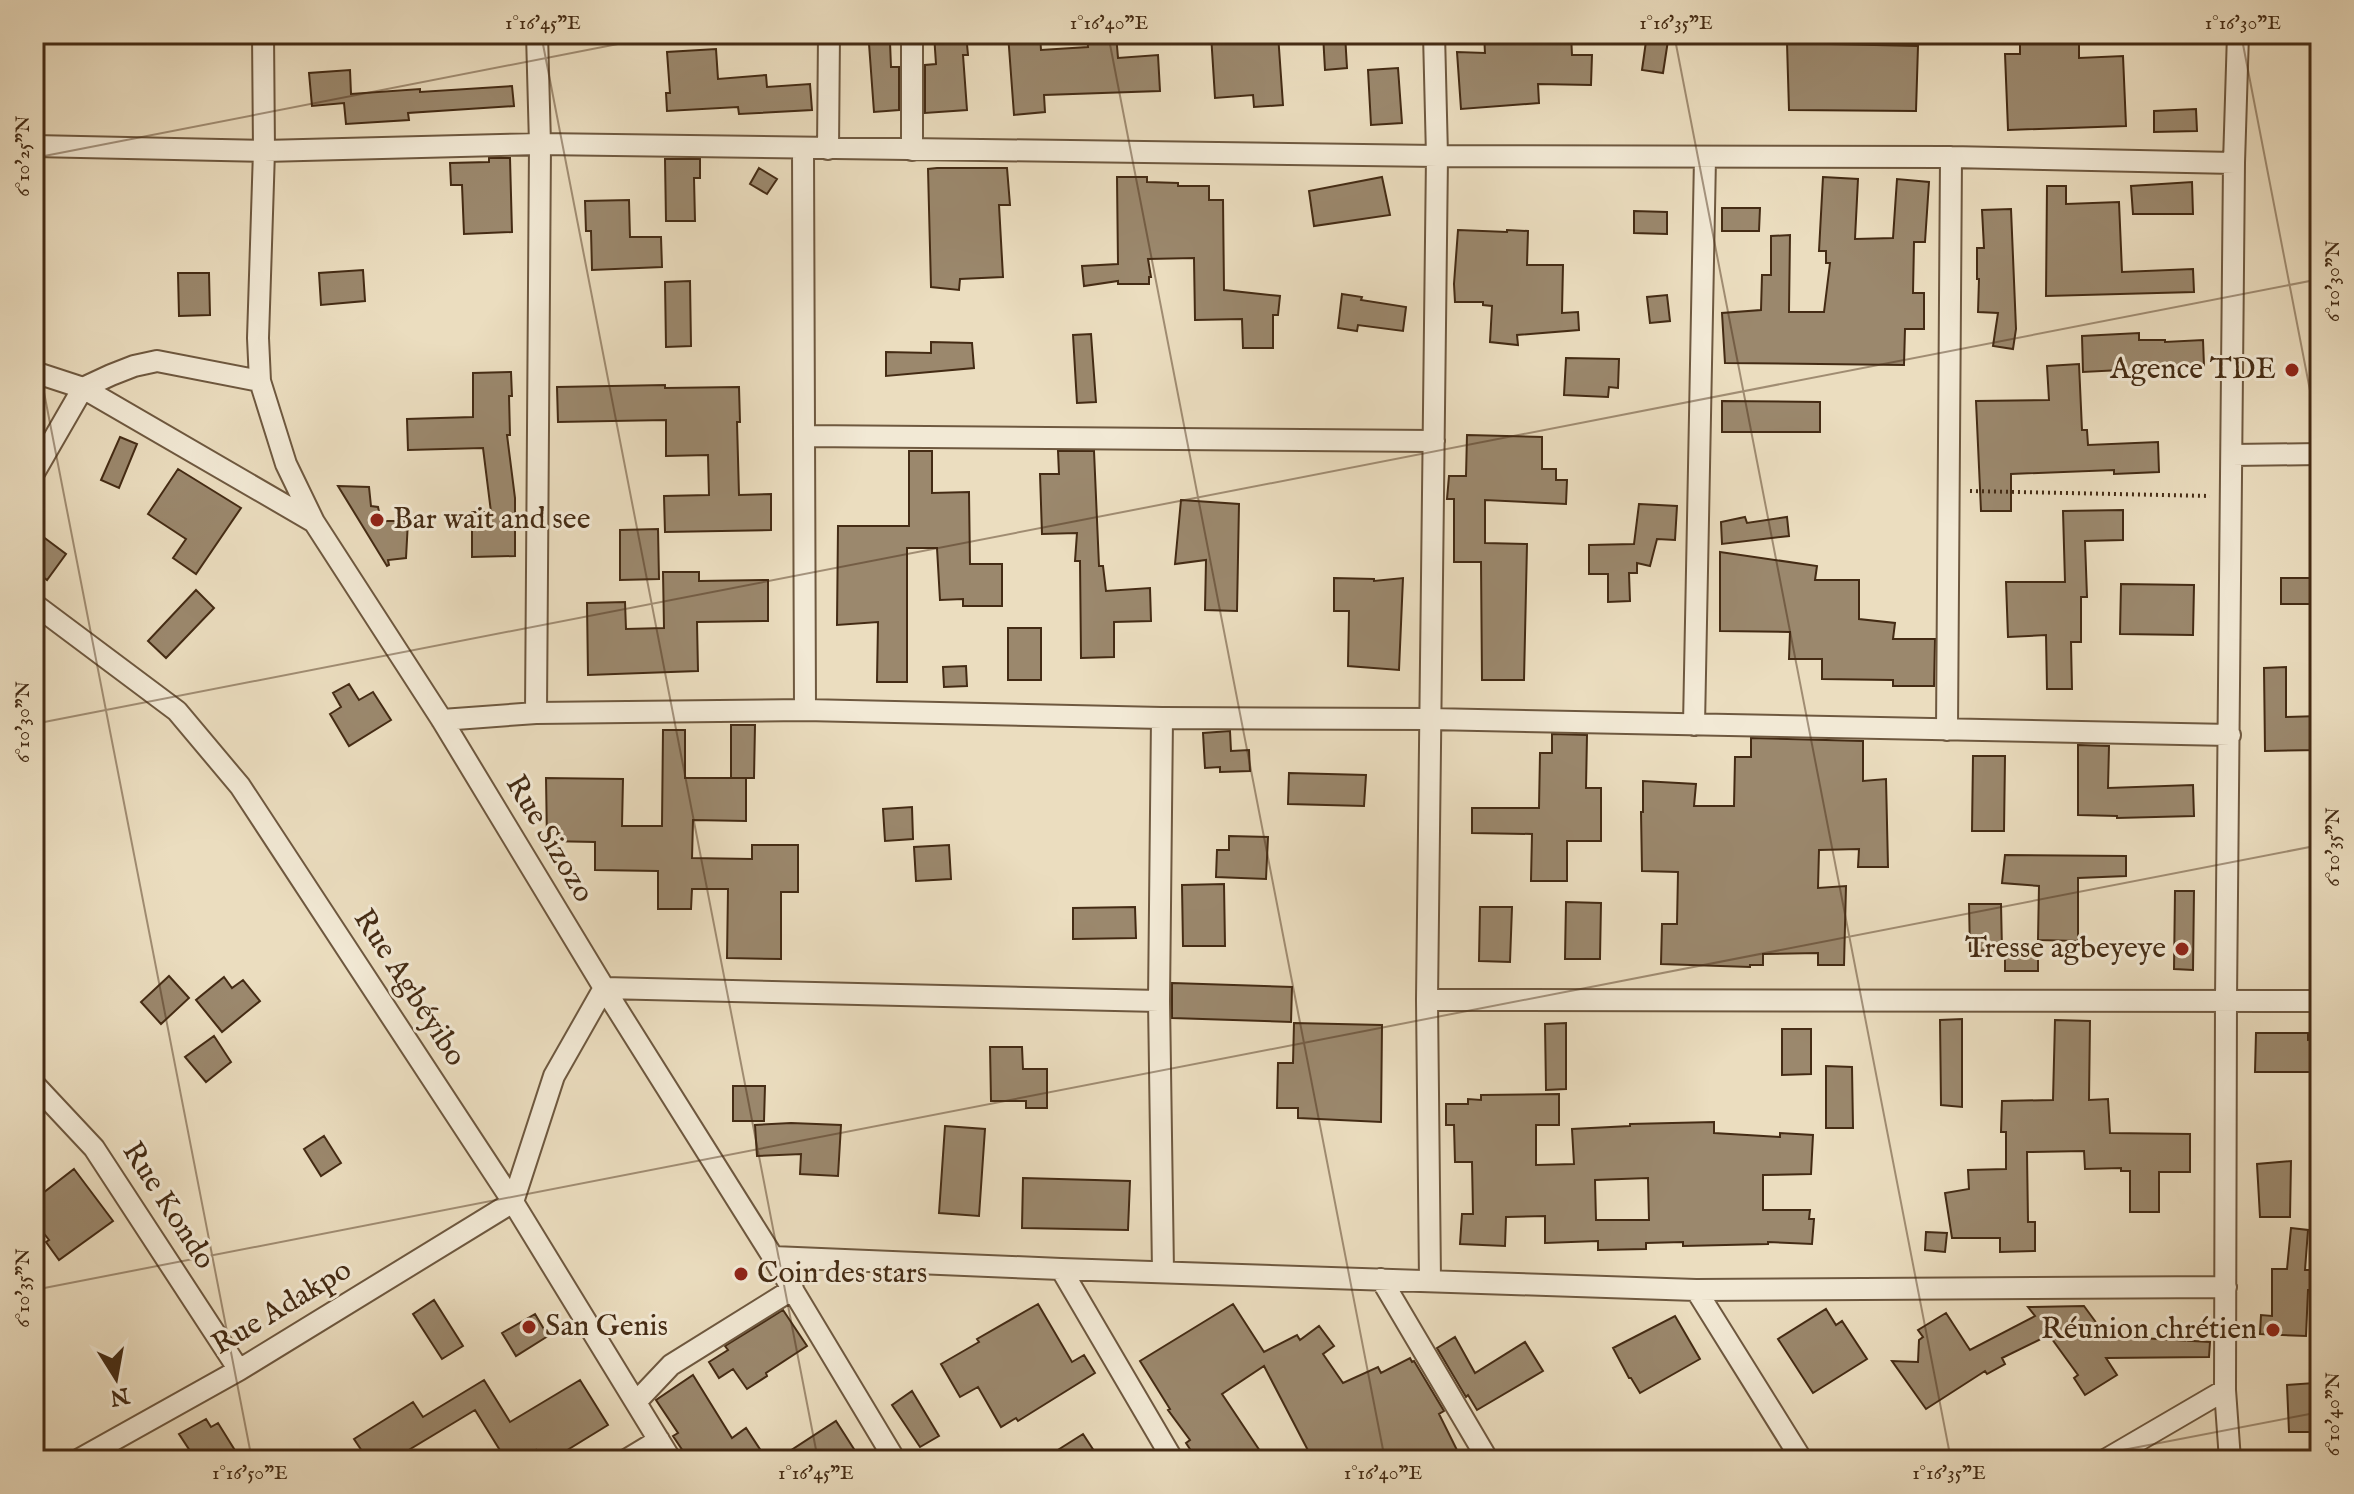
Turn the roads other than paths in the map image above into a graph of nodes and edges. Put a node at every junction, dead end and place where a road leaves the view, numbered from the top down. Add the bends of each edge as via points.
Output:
1 (263, 34) edge
2 (537, 34) edge
3 (829, 34) edge
4 (912, 34) edge
5 (1434, 34) edge
6 (2238, 34) edge
7 (540, 144) junction
8 (34, 146) edge
9 (803, 149) junction
10 (828, 149) junction
11 (912, 150) junction
12 (264, 151) junction
13 (1437, 156) junction
14 (1951, 157) junction
15 (1705, 158) junction
16 (2234, 163) junction
17 (34, 372) edge
18 (260, 381) junction
19 (83, 388) junction
20 (804, 436) junction
21 (1434, 441) junction
22 (2320, 454) edge
23 (2232, 455) junction
24 (34, 473) edge
25 (314, 522) junction
26 (34, 604) edge
27 (805, 710) junction
28 (536, 713) junction
29 (1162, 718) junction
30 (1430, 719) junction
31 (442, 720) junction
32 (1694, 725) junction
33 (1947, 730) junction
34 (2230, 735) junction
35 (604, 988) junction
36 (2226, 999) junction
37 (1427, 1000) junction
38 (1159, 1001) junction
39 (2320, 1001) edge
40 (34, 1084) edge
41 (513, 1202) junction
42 (773, 1257) junction
43 (1061, 1269) junction
44 (1163, 1271) junction
45 (1381, 1279) junction
46 (1430, 1281) junction
47 (2226, 1287) junction
48 (793, 1289) junction
49 (1696, 1290) junction
50 (239, 1370) junction
51 (2225, 1390) junction
52 (636, 1402) junction
53 (659, 1440) junction
54 (78, 1460) edge
55 (626, 1460) edge
56 (671, 1460) edge
57 (895, 1460) edge
58 (1173, 1460) edge
59 (1488, 1460) edge
60 (1802, 1460) edge
61 (2105, 1460) edge
62 (2230, 1460) edge

1 - 12 street
2 - 7 street
3 - 10 street
4 - 11 street
5 - 13 street
6 - 16 street
7 - 9 street
7 - 12 street
7 - 28 street
8 - 12 street
9 - 10 street
9 - 20 street
10 - 11 street
11 - 13 street
12 - 18 street
13 - 15 street
13 - 21 street
14 - 15 street
14 - 16 street
14 - 33 street
15 - 32 street
16 - 23 street
17 - 19 street, Rue Sizozo
18 - 19 street via 157,361
18 - 25 street via 286,464
19 - 24 street
19 - 25 street, Rue Sizozo
20 - 21 street
20 - 27 street
21 - 30 street
22 - 23 street
23 - 34 street
25 - 31 street, Rue Sizozo
26 - 41 street, Rue Agbéyibo via 177,711 240,786
27 - 28 street
27 - 29 street
28 - 31 street
29 - 30 street
29 - 38 street
30 - 32 street
30 - 37 street
31 - 35 street, Rue Sizozo
32 - 33 street
33 - 34 street
34 - 36 street
35 - 38 street
35 - 41 street via 554,1076
35 - 42 street, Rue Sizozo
36 - 37 street
36 - 39 street
36 - 47 street
37 - 46 street
38 - 44 street
40 - 50 street, Rue Kondo via 94,1148
41 - 50 street, Rue Adakpo
41 - 52 street, Rue Agbéyibo
42 - 43 street
42 - 48 street, Rue Sizozo
43 - 44 street
43 - 58 street
44 - 45 street
45 - 46 street
45 - 59 street
46 - 49 street
47 - 49 street
47 - 51 street
48 - 52 street via 671,1365
48 - 57 street, Rue Sizozo
49 - 60 street
50 - 54 street, Rue Adakpo
51 - 61 street
51 - 62 street
52 - 53 street, Rue Agbéyibo
53 - 55 street
53 - 56 street, Rue Agbéyibo

